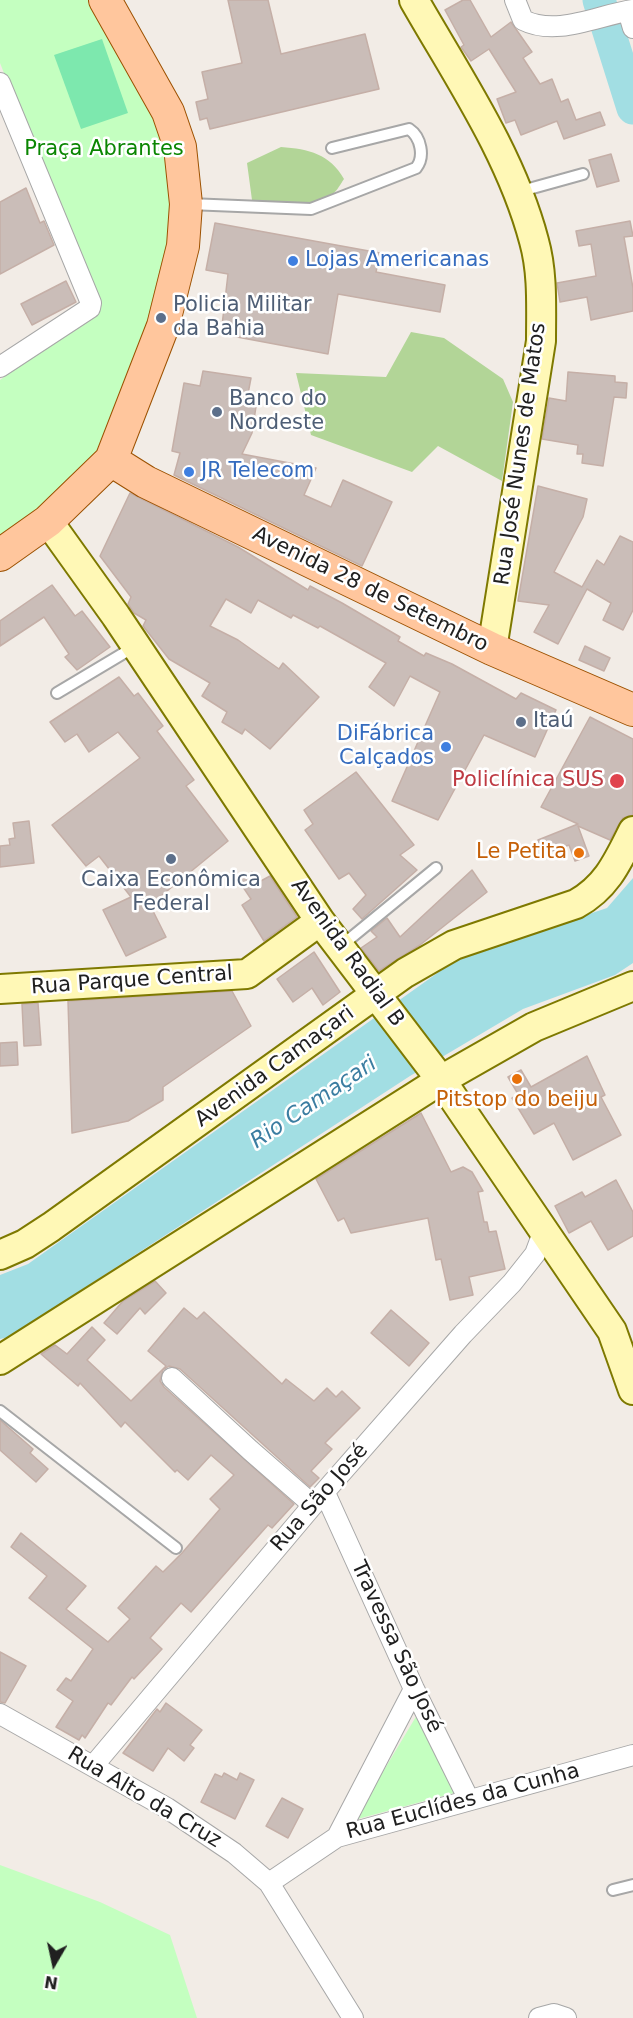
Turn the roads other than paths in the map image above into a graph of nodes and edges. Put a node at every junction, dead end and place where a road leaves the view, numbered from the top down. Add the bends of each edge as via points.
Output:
1 (105, 0) edge
2 (414, 0) edge
3 (515, 0) edge
4 (628, 15) edge
5 (0, 83) edge
6 (332, 148) dead end
7 (583, 174) dead end
8 (518, 192) junction
9 (186, 204) junction
10 (0, 367) edge
11 (111, 460) junction
12 (48, 521) junction
13 (0, 555) edge
14 (136, 646) junction
15 (492, 649) junction
16 (57, 693) dead end
17 (633, 710) edge
18 (633, 831) edge
19 (436, 868) dead end
20 (320, 921) junction
21 (340, 947) junction
22 (633, 986) edge
23 (0, 989) edge
24 (381, 999) junction
25 (437, 1076) junction
26 (544, 1230) junction
27 (0, 1255) edge
28 (0, 1360) edge
29 (172, 1378) dead end
30 (633, 1390) edge
31 (0, 1411) edge
32 (319, 1499) junction
33 (176, 1548) dead end
34 (414, 1689) junction
35 (0, 1714) edge
36 (633, 1755) edge
37 (93, 1766) junction
38 (469, 1800) junction
39 (337, 1837) junction
40 (269, 1883) junction
41 (633, 1885) edge
42 (613, 1890) dead end
43 (353, 2018) edge
44 (539, 2018) edge
45 (566, 2018) edge

1 - 9 main road via 168,112 180,147
2 - 8 street, Rua José Nunes de Matos via 490,134
3 - 4 street via 523,20 536,26 553,27
5 - 10 street via 91,303 90,308
6 - 9 lane via 409,129 422,153 416,168 311,209
7 - 8 lane
8 - 15 street, Rua José Nunes de Matos via 534,242 542,291 541,341
9 - 11 main road via 183,246 163,326
11 - 12 main road
11 - 15 main road, Avenida 28 de Setembro via 146,482
12 - 13 main road
12 - 14 street, Avenida Radial B
14 - 16 lane
14 - 20 street, Avenida Radial B
15 - 17 main road, Avenida 28 de Setembro
18 - 24 street, Avenida Camaçari via 609,877 594,894 576,904 454,945 405,973
19 - 21 lane
20 - 21 street, Avenida Radial B
20 - 23 street, Rua Parque Central via 247,974
21 - 24 street, Avenida Radial B
22 - 25 street via 534,1027
24 - 25 street, Avenida Radial B
24 - 27 street, Avenida Camaçari via 51,1227
25 - 26 street, Avenida Radial B
25 - 28 street
26 - 30 street, Avenida Radial B via 612,1331
26 - 32 street, Rua São José via 535,1254 512,1283
29 - 32 street via 250,1450
31 - 33 lane
32 - 34 street, Travessa São José
32 - 37 street, Rua São José
34 - 38 street, Travessa São José
34 - 39 street
35 - 37 street, Rua Alto da Cruz
36 - 38 street, Rua Euclídes da Cunha
37 - 40 street, Rua Alto da Cruz via 167,1808 234,1853
38 - 39 street, Rua Euclídes da Cunha
39 - 40 street, Rua Euclídes da Cunha
40 - 43 street, Rua Alto da Cruz
41 - 42 lane
44 - 45 street via 554,2014

